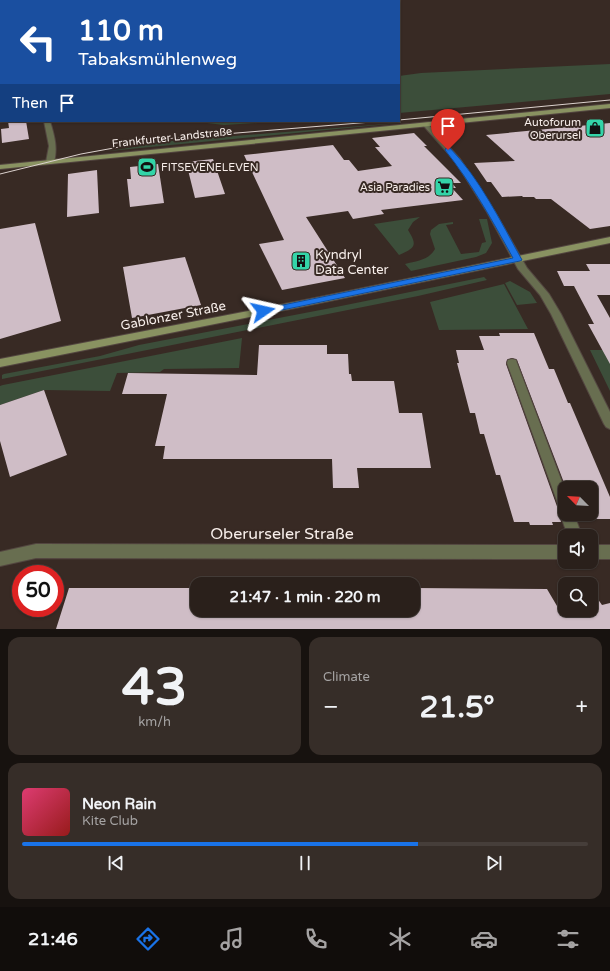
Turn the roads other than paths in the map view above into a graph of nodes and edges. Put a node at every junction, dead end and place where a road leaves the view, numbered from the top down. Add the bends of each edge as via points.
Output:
1 (610, 106) edge
2 (47, 122) edge
3 (425, 124) junction
4 (50, 162) junction
5 (0, 167) edge
6 (610, 240) edge
7 (518, 260) junction
8 (0, 363) edge
9 (512, 363) dead end
10 (610, 424) edge
11 (558, 489) edge
12 (558, 552) edge
13 (598, 552) edge
14 (610, 552) edge
15 (0, 559) edge

1 - 3 main road, Frankfurter Landstraße
2 - 4 street via 53,145
3 - 4 main road, Frankfurter Landstraße
3 - 7 street via 458,160
4 - 5 main road, Frankfurter Landstraße
6 - 7 main road, Gablonzer Straße
7 - 8 main road, Gablonzer Straße
7 - 10 street via 556,314
9 - 11 street
12 - 15 street, Oberurseler Straße via 36,551
13 - 14 street

